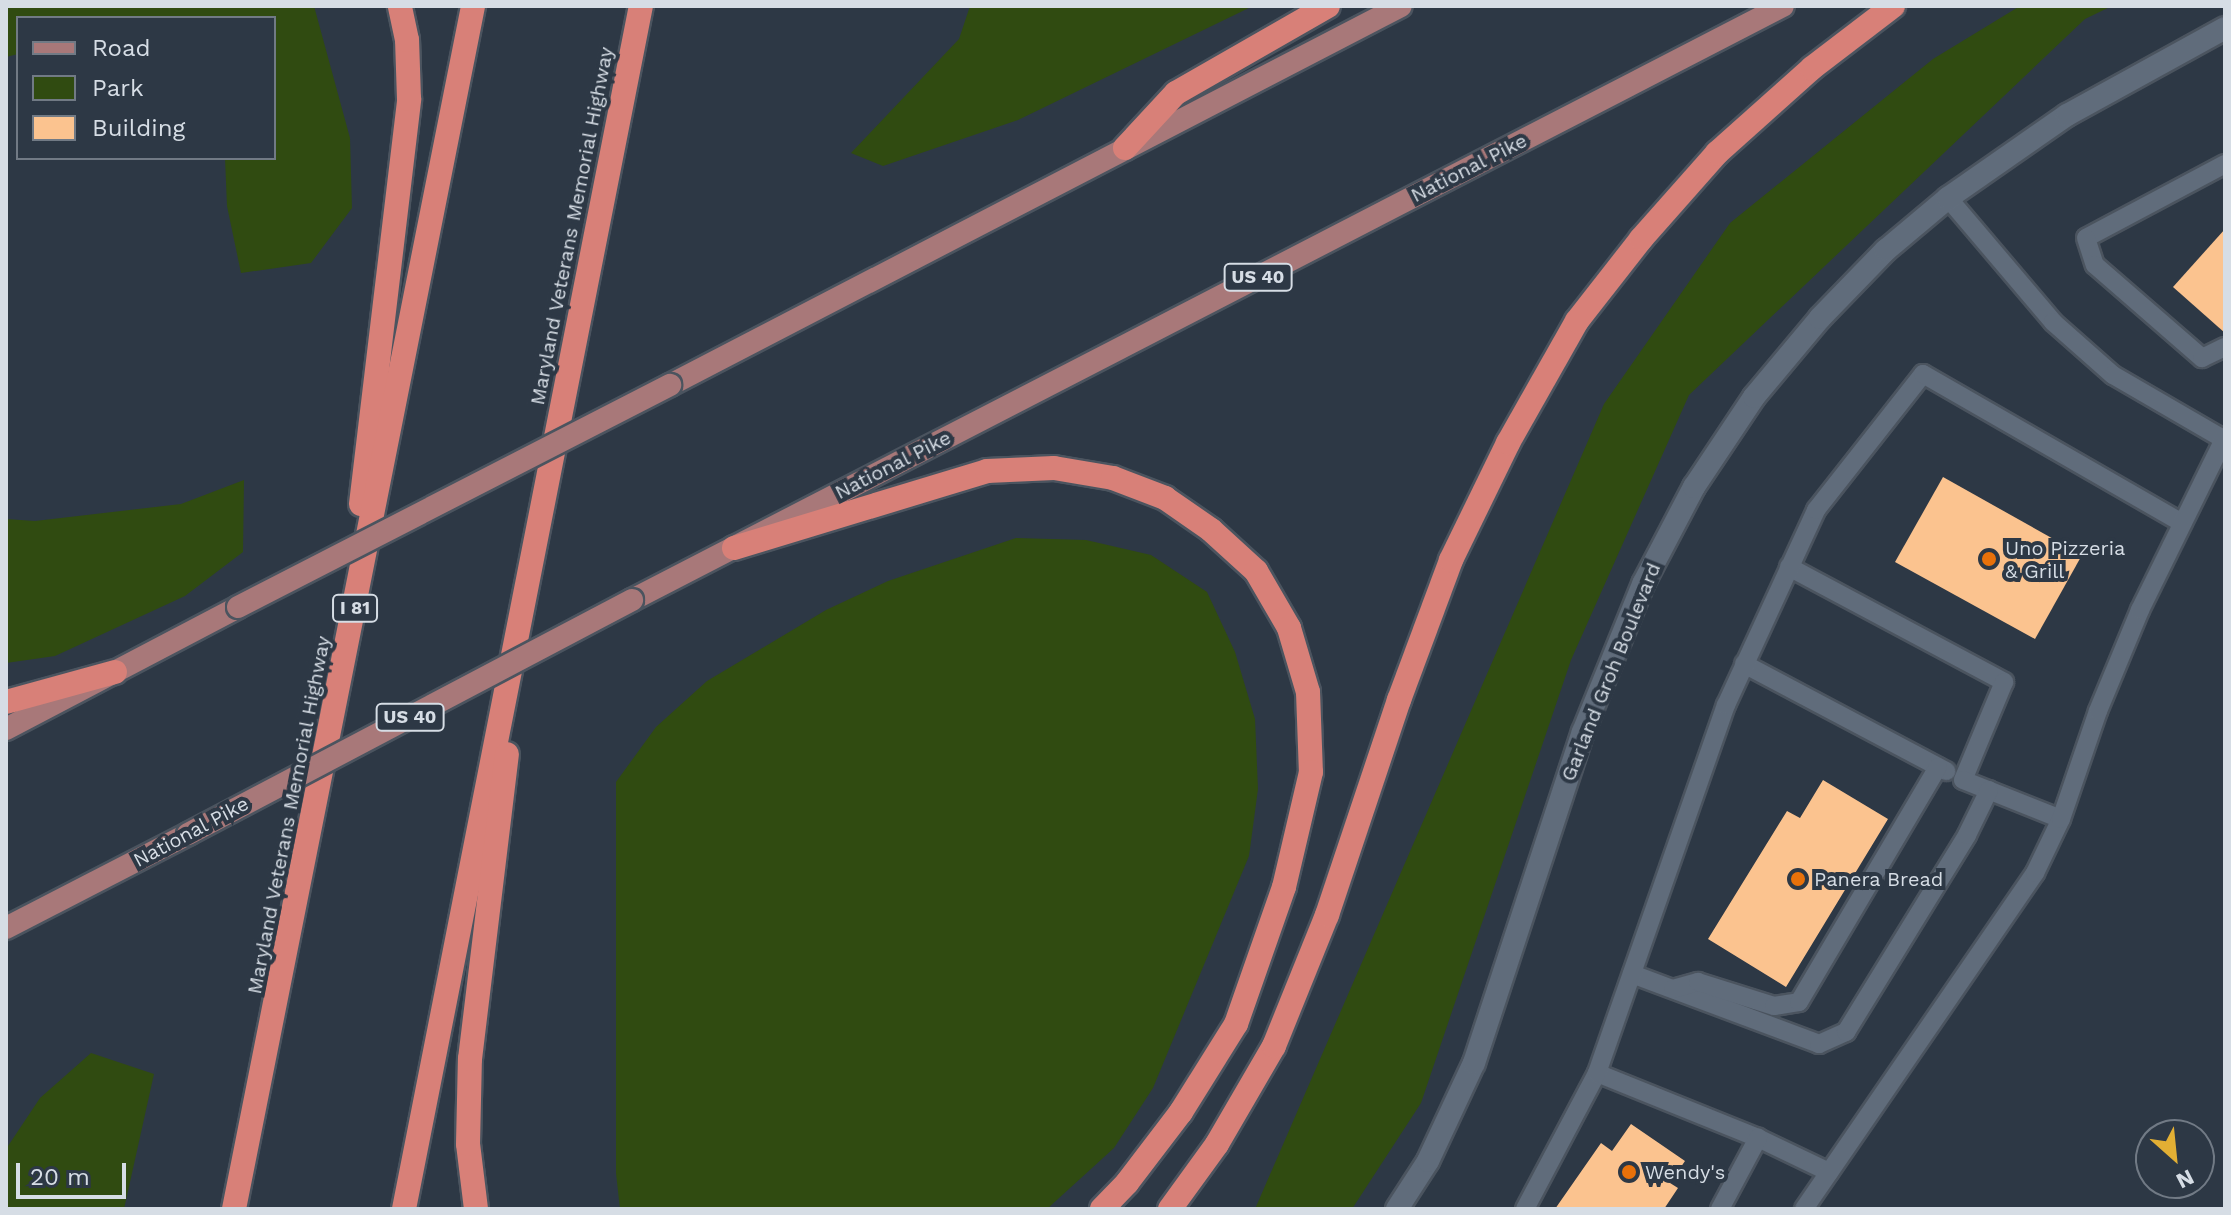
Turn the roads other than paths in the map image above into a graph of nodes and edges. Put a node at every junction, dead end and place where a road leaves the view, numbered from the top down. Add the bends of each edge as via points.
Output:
1 (400, 6) edge
2 (473, 6) edge
3 (641, 6) edge
4 (653, 6) edge
5 (1328, 6) edge
6 (1401, 6) edge
7 (1783, 6) edge
8 (1893, 6) edge
9 (2225, 28) edge
10 (1125, 148) junction
11 (2225, 164) edge
12 (604, 189) junction
13 (1948, 198) junction
14 (2225, 347) edge
15 (2225, 439) edge
16 (2182, 523) junction
17 (734, 548) junction
18 (531, 555) junction
19 (1789, 567) junction
20 (1744, 664) junction
21 (115, 672) junction
22 (337, 700) junction
23 (6, 702) edge
24 (6, 729) edge
25 (1938, 767) junction
26 (1963, 780) junction
27 (1989, 790) junction
28 (2061, 819) junction
29 (6, 928) edge
30 (1632, 974) junction
31 (1673, 989) junction
32 (1597, 1073) junction
33 (252, 1118) junction
34 (1758, 1138) junction
35 (1829, 1172) junction
36 (227, 1209) edge
37 (234, 1209) edge
38 (404, 1209) edge
39 (476, 1209) edge
40 (1102, 1209) edge
41 (1170, 1209) edge
42 (1397, 1209) edge
43 (1525, 1209) edge
44 (1720, 1209) edge
45 (1804, 1209) edge

1 - 22 highway via 409,99
2 - 22 highway, Maryland Veterans Memorial Highway / I 81
3 - 12 highway, Maryland Veterans Memorial Highway
4 - 12 highway
5 - 10 highway via 1176,93
6 - 10 main road
7 - 17 main road, National Pike / US 40
8 - 41 highway via 1812,68 1717,153 1577,321 1508,443 1451,560 1327,915 1274,1046 1217,1144
9 - 13 street, Garland Groh Boulevard via 2067,115
10 - 21 main road, bridge
11 - 14 lane via 2086,238 2095,265 2202,358
12 - 18 highway, Maryland Veterans Memorial Highway
13 - 15 lane via 2053,322 2113,375
13 - 42 street, Garland Groh Boulevard via 1886,250 1820,318 1754,397 1694,487 1643,584 1583,732 1474,1063 1428,1161
15 - 16 lane
16 - 19 lane via 1923,374 1816,510
16 - 28 lane via 2098,711
17 - 29 main road, National Pike / US 40, bridge
17 - 40 highway via 987,471 1054,468 1113,478 1165,498 1256,571 1282,617 1308,692 1311,772 1284,887 1236,1024 1181,1112
18 - 38 highway, Maryland Veterans Memorial Highway
18 - 39 highway via 470,1059 468,1144
19 - 20 lane
19 - 26 lane via 2004,682
20 - 25 lane
20 - 30 lane
21 - 23 highway
21 - 24 main road
22 - 33 highway, Maryland Veterans Memorial Highway / I 81
25 - 26 lane
25 - 31 lane via 1799,1002 1774,1006 1698,982
26 - 27 lane
27 - 28 lane
27 - 31 lane via 1846,1032 1819,1044
28 - 35 lane via 2035,873
30 - 31 lane
30 - 32 lane
32 - 34 lane
32 - 43 lane
33 - 36 highway
33 - 37 highway, Maryland Veterans Memorial Highway / I 81
34 - 35 lane
34 - 44 lane
35 - 45 lane

